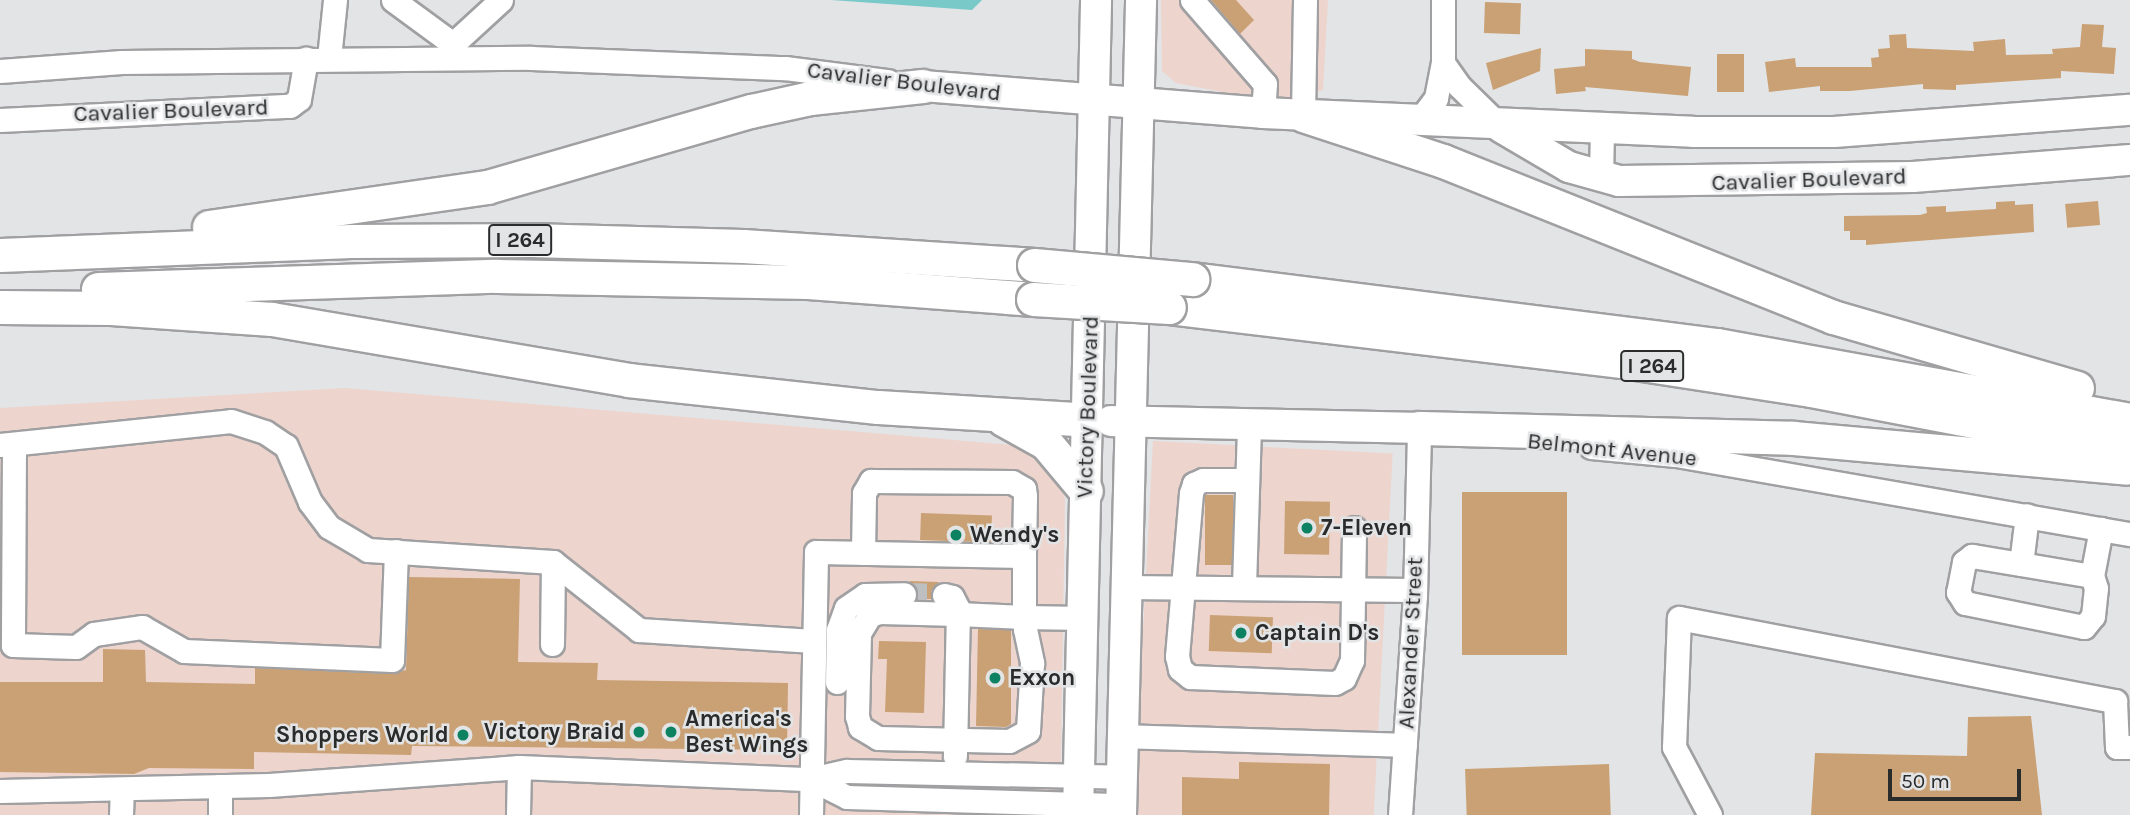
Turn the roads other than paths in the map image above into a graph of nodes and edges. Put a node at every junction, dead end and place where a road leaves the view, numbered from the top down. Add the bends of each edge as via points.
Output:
1 (335, 0) edge
2 (393, 0) edge
3 (501, 0) edge
4 (1096, 0) edge
5 (1141, 0) edge
6 (1192, 0) edge
7 (1305, 0) edge
8 (1443, 0) edge
9 (454, 51) junction
10 (318, 58) junction
11 (1443, 63) junction
12 (0, 71) edge
13 (922, 86) junction
14 (1096, 102) junction
15 (1140, 105) junction
16 (2130, 110) edge
17 (1264, 113) junction
18 (1303, 115) junction
19 (0, 120) edge
20 (1418, 122) junction
21 (1501, 127) junction
22 (1602, 130) junction
23 (2130, 160) edge
24 (1601, 177) junction
25 (3, 255) edge
26 (0, 296) edge
27 (0, 307) edge
28 (2130, 401) edge
29 (995, 415) junction
30 (1088, 420) junction
31 (2130, 420) edge
32 (1130, 422) junction
33 (1249, 424) junction
34 (1419, 428) junction
35 (7, 445) edge
36 (2130, 452) edge
37 (2130, 469) edge
38 (1247, 480) junction
39 (950, 481) junction
40 (1086, 491) junction
41 (2027, 515) junction
42 (1354, 528) dead end
43 (2101, 529) junction
44 (2130, 534) edge
45 (396, 551) junction
46 (863, 553) junction
47 (985, 555) junction
48 (1024, 556) junction
49 (553, 562) junction
50 (2021, 564) junction
51 (2092, 576) junction
52 (1181, 586) junction
53 (1244, 586) junction
54 (1126, 587) junction
55 (1353, 589) junction
56 (1415, 590) junction
57 (904, 594) tunnel mouth
58 (944, 595) dead end
59 (958, 614) junction
60 (1024, 617) junction
61 (1083, 618) junction
62 (814, 641) junction
63 (552, 644) dead end
64 (813, 682) junction
65 (847, 682) junction
66 (1123, 736) junction
67 (955, 740) junction
68 (1405, 745) junction
69 (2130, 747) edge
70 (519, 767) junction
71 (954, 773) junction
72 (811, 779) junction
73 (220, 786) junction
74 (121, 790) junction
75 (0, 791) edge
76 (1078, 798) edge
77 (1122, 799) edge
78 (958, 808) edge
79 (121, 815) edge
80 (220, 815) edge
81 (518, 815) edge
82 (811, 815) edge
83 (1400, 815) edge
84 (1710, 815) edge

1 - 10 street
2 - 9 street
3 - 9 street
4 - 14 main road, Victory Boulevard
5 - 15 main road, Victory Boulevard
6 - 17 street via 1265,84
7 - 18 street
8 - 11 street
9 - 10 street, Cavalier Boulevard
9 - 13 street, Cavalier Boulevard via 785,68
10 - 12 street, Cavalier Boulevard via 122,62
10 - 19 street, Cavalier Boulevard via 299,99 290,106
11 - 20 street via 1436,98
11 - 21 street via 1458,86
13 - 14 main road, Cavalier Boulevard
13 - 25 highway via 798,100 487,187 420,200
14 - 15 main road, Cavalier Boulevard
14 - 30 main road, Victory Boulevard
15 - 17 main road, Cavalier Boulevard
15 - 32 main road, Victory Boulevard
16 - 22 main road, Cavalier Boulevard via 1834,132
17 - 18 main road, Cavalier Boulevard
18 - 20 main road, Cavalier Boulevard
18 - 28 highway via 1443,161 1833,317 1958,356
20 - 21 main road, Cavalier Boulevard
21 - 22 main road, Cavalier Boulevard
21 - 24 main road, Cavalier Boulevard via 1534,150
22 - 24 street
23 - 24 main road, Cavalier Boulevard via 1913,177 1685,183
25 - 31 highway, I 264, bridge via 351,241 531,240 743,246 1034,265 1192,279 1717,345
26 - 36 highway, I 264, bridge via 202,283 497,276 808,282 1169,307 1622,361 1811,390
27 - 29 highway via 110,308 272,319 628,380
29 - 30 highway
29 - 40 highway via 1046,443
30 - 32 main road, Belmont Avenue
30 - 40 main road, Victory Boulevard
32 - 33 main road, Belmont Avenue
32 - 54 main road, Victory Boulevard
33 - 34 main road, Belmont Avenue
33 - 38 street
34 - 37 highway via 1793,438
34 - 41 street, Belmont Avenue via 1676,455
34 - 56 street, Alexander Street
35 - 45 street via 231,421 265,432 286,446 310,502 328,527 368,550
35 - 45 street via 13,645 76,648 94,634 142,627 184,652 392,660
38 - 52 street via 1194,484
38 - 53 street
39 - 46 street via 871,481 864,493
39 - 47 street via 880,493 877,533 889,548 972,550
39 - 48 street via 1012,482 1024,489
40 - 61 main road, Victory Boulevard
41 - 43 street, Belmont Avenue
41 - 50 street
42 - 55 street
43 - 44 street, Belmont Avenue
43 - 51 street
45 - 49 street
46 - 47 street
46 - 62 street via 816,552
47 - 48 street
48 - 60 street
49 - 62 street via 639,630
49 - 63 street
50 - 51 street
50 - 51 street via 1967,558 1960,599 2084,627 2092,616 2096,588
52 - 53 street
52 - 54 street
52 - 55 street via 1177,656 1180,669 1189,677 1335,683 1350,671 1353,660
53 - 55 street
54 - 66 main road, Victory Boulevard
55 - 56 street
56 - 68 street, Alexander Street
57 - 65 street via 865,595 846,608 838,630
58 - 59 street via 957,602
59 - 60 street
59 - 65 street via 870,615 859,633
59 - 67 street
60 - 61 street
60 - 67 street via 1032,663 1028,731 1009,741
61 - 76 main road, Victory Boulevard
62 - 64 street
64 - 65 street
64 - 72 street
65 - 67 street via 867,735
66 - 68 street
66 - 77 main road, Victory Boulevard
67 - 71 street
68 - 83 street, Alexander Street
69 - 84 street via 2117,747 2115,701 1679,618 1674,747
70 - 72 street
70 - 73 street
70 - 81 street
71 - 72 street via 847,771
71 - 76 street
72 - 78 street via 847,797
72 - 82 street
73 - 74 street
73 - 80 street
74 - 75 street
74 - 79 street
76 - 77 street
76 - 78 street

